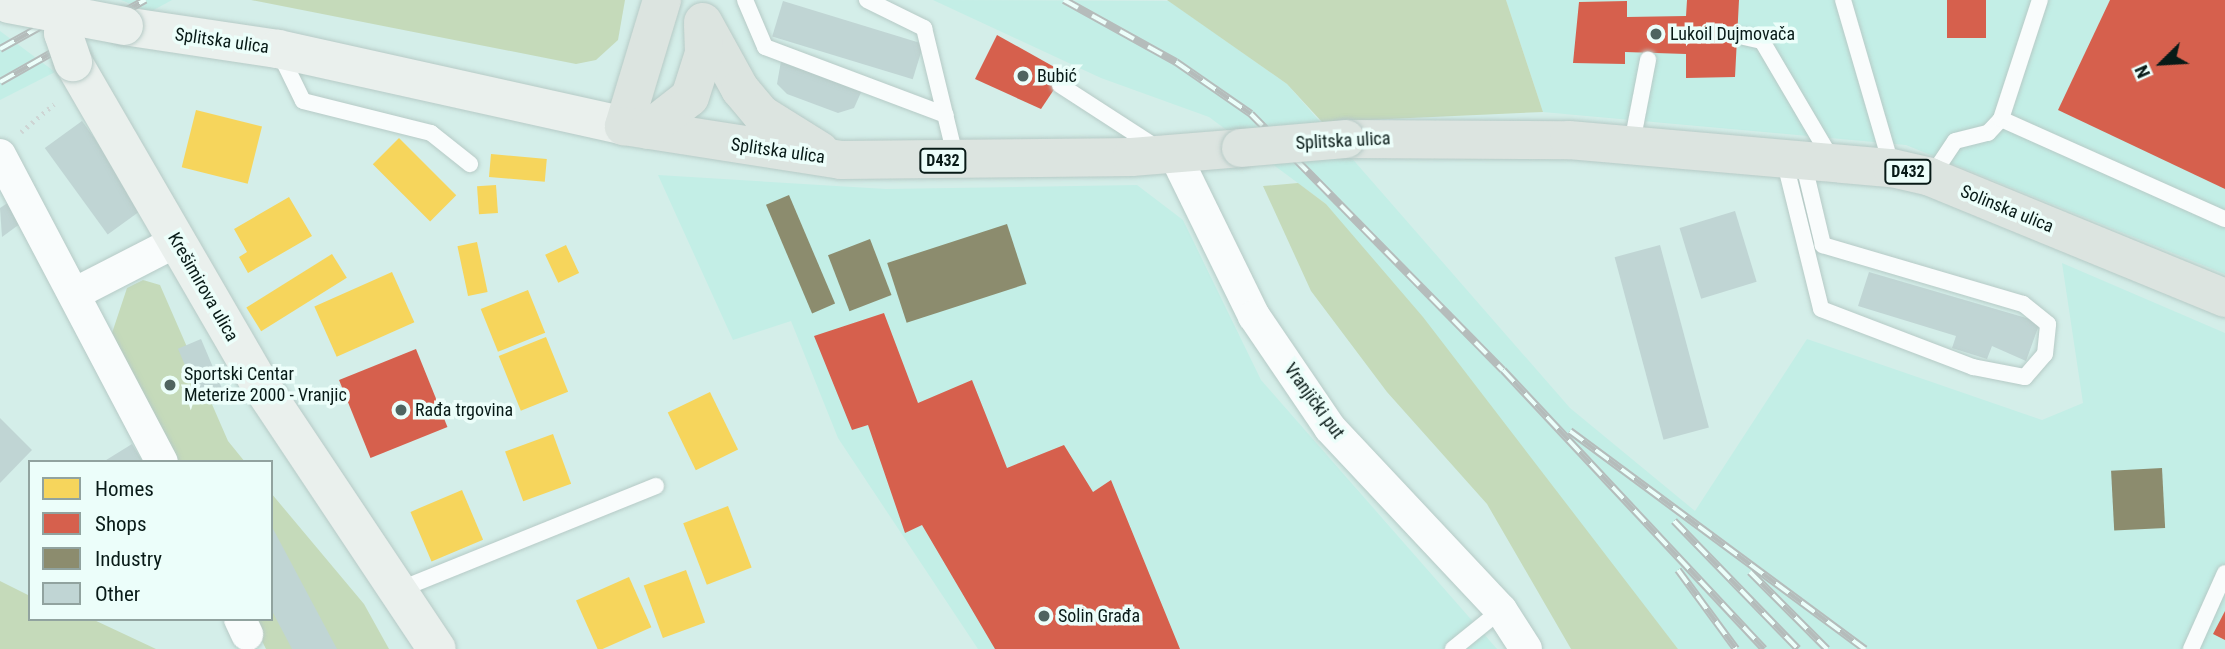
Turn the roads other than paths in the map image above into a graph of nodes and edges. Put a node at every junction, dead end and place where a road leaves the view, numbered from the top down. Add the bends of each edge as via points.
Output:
1 (662, 0) edge
2 (745, 0) edge
3 (867, 0) edge
4 (1843, 0) edge
5 (2040, 0) edge
6 (4, 2) edge
7 (701, 11) edge
8 (68, 18) junction
9 (1744, 37) dead end
10 (278, 49) junction
11 (1648, 60) dead end
12 (1060, 85) dead end
13 (946, 115) junction
14 (2001, 118) junction
15 (636, 128) junction
16 (1569, 139) joint
17 (1632, 143) junction
18 (5, 148) edge
19 (1170, 154) junction
20 (1806, 159) junction
21 (841, 160) junction
22 (957, 161) junction
23 (470, 164) dead end
24 (1892, 168) junction
25 (1930, 177) junction
26 (2225, 219) edge
27 (177, 241) junction
28 (76, 293) junction
29 (2225, 298) edge
30 (161, 460) edge
31 (656, 486) dead end
32 (2225, 573) edge
33 (401, 589) junction
34 (1501, 610) junction
35 (438, 649) edge
36 (1453, 649) edge
37 (1526, 649) edge
38 (2190, 649) edge

1 - 15 main road
2 - 13 lane via 765,47
3 - 13 lane via 924,28
4 - 24 lane
5 - 14 lane
6 - 8 main road, Splitska ulica, bridge
7 - 15 main road via 705,52 690,97
7 - 21 main road via 740,89 761,114 793,139
8 - 10 main road, Splitska ulica, bridge
8 - 27 main road, Krešimirova ulica, bridge via 63,33 73,62
9 - 20 lane via 1762,41
10 - 15 main road, Splitska ulica
10 - 23 lane via 303,101 431,133
11 - 17 lane
12 - 19 lane
13 - 22 lane
14 - 25 lane via 1988,133 1955,141
14 - 26 lane
15 - 21 main road, Splitska ulica / D432
16 - 17 main road, Solinska ulica / D432
16 - 19 main road, Splitska ulica / D432, bridge via 1346,139
17 - 20 main road, Solinska ulica / D432
18 - 28 street
19 - 22 main road, Splitska ulica / D432
19 - 34 street, Vranjički put via 1254,316 1330,428
20 - 20 lane via 1821,309 1973,367 2025,377 2045,354 2048,324 2023,304 1823,245
20 - 24 main road, Solinska ulica / D432
21 - 22 main road, Splitska ulica / D432
24 - 25 main road, Solinska ulica / D432
25 - 29 main road, Solinska ulica / D432
27 - 28 street
27 - 33 main road, Krešimirova ulica via 258,381
28 - 30 street
31 - 33 lane
32 - 38 lane
33 - 35 main road, Krešimirova ulica
34 - 36 lane
34 - 37 street, Vranjički put

